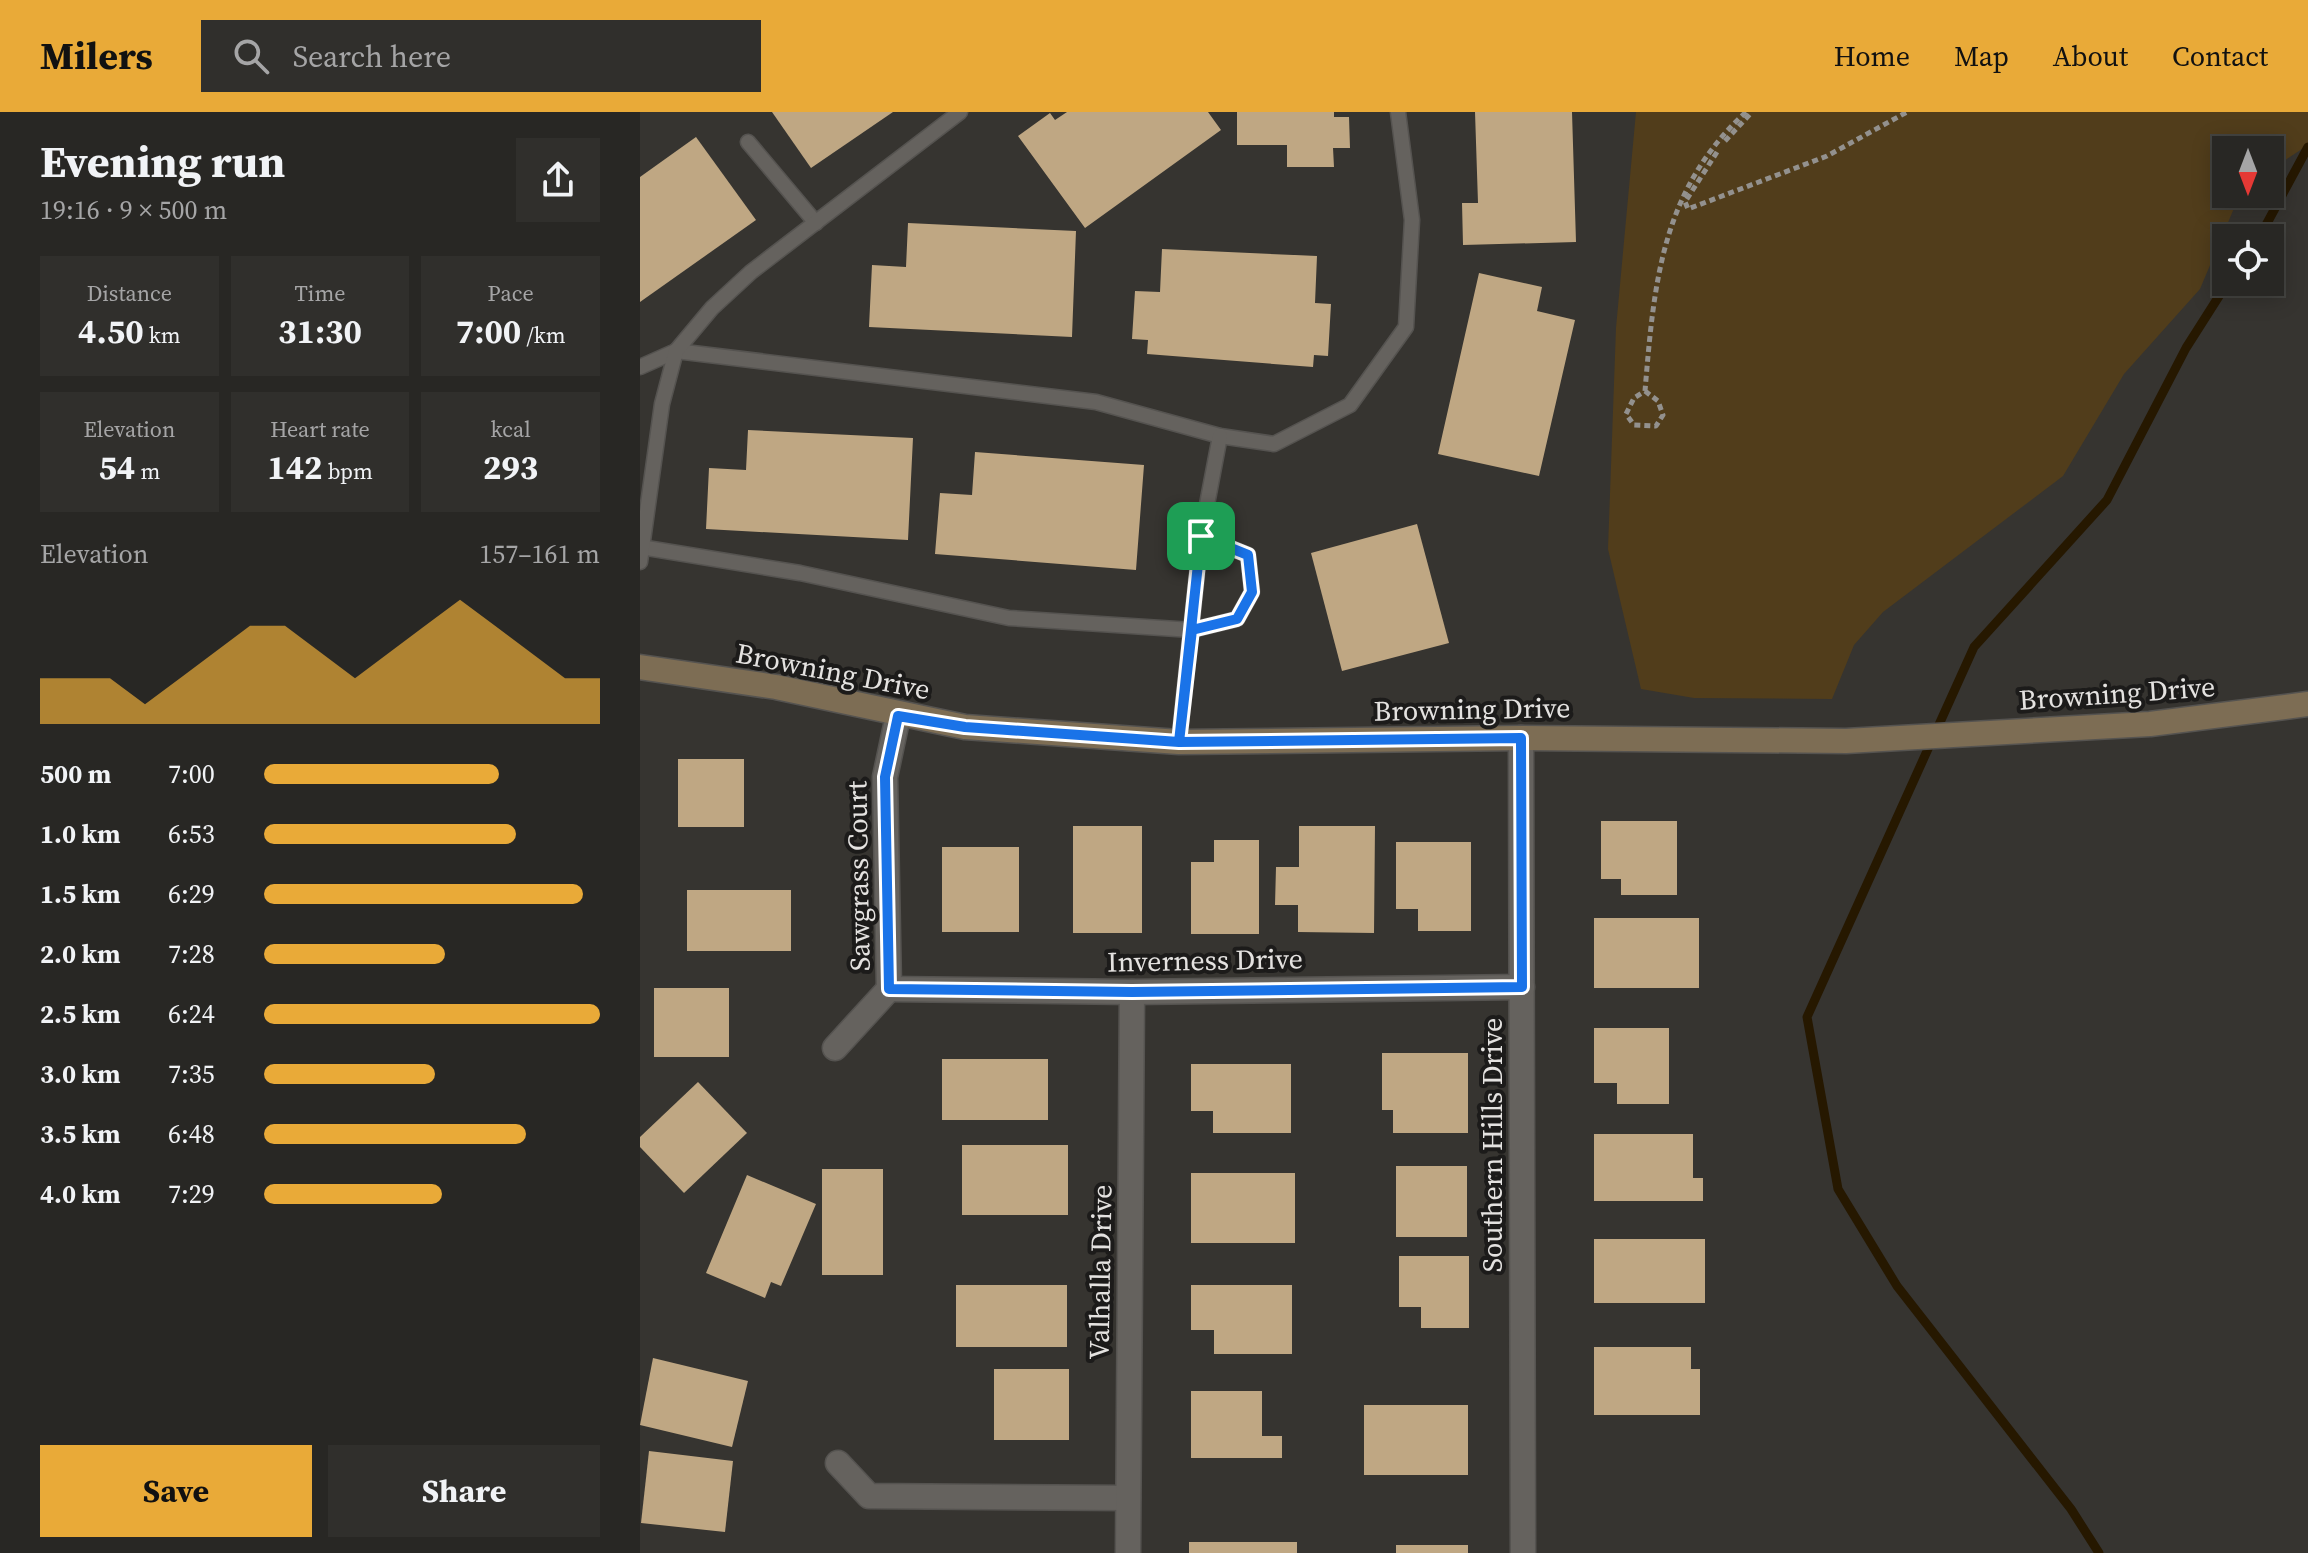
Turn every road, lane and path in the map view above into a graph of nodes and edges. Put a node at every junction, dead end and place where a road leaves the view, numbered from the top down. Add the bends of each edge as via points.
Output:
1 (960, 112) edge
2 (1398, 112) edge
3 (1749, 112) edge
4 (1900, 112) edge
5 (1907, 112) edge
6 (748, 142) dead end
7 (816, 223) junction
8 (1663, 244) junction
9 (676, 351) junction
10 (640, 367) edge
11 (1645, 391) junction
12 (1220, 436) junction
13 (1201, 536) junction
14 (642, 546) edge
15 (640, 562) edge
16 (1192, 630) junction
17 (640, 667) edge
18 (2308, 704) edge
19 (898, 716) junction
20 (1521, 738) junction
21 (1179, 742) junction
22 (1522, 987) junction
23 (889, 989) junction
24 (1132, 992) junction
25 (835, 1048) dead end
26 (838, 1463) dead end
27 (1128, 1498) junction
28 (1128, 1553) edge
29 (1523, 1553) edge

1 - 7 lane
2 - 12 lane via 1412,220 1406,327 1350,405 1274,444
3 - 5 path via 1720,146 1685,202 1688,209 1827,156
3 - 8 path via 1688,187
4 - 8 path via 1808,161 1685,206
6 - 7 lane
7 - 9 lane via 712,308
8 - 11 path via 1654,284
9 - 10 lane
9 - 12 lane via 1096,402
9 - 14 lane via 662,404
11 - 11 path via 1658,401 1663,415 1656,426 1634,425 1626,414 1634,398
12 - 13 lane
13 - 16 lane
13 - 16 lane via 1248,555 1252,592 1237,619
14 - 15 lane
14 - 16 lane via 1009,618
16 - 21 lane
17 - 19 street, Browning Drive via 776,687
18 - 20 street, Browning Drive via 2106,727 1846,741
19 - 21 street, Browning Drive via 965,727
19 - 23 street, Sawgrass Court via 885,777
20 - 21 street, Browning Drive
20 - 22 street, Southern Hills Drive
22 - 24 street, Inverness Drive
22 - 29 street, Southern Hills Drive
23 - 24 street, Inverness Drive
23 - 25 street
24 - 27 street, Valhalla Drive
26 - 27 street via 869,1496
27 - 28 street, Valhalla Drive

